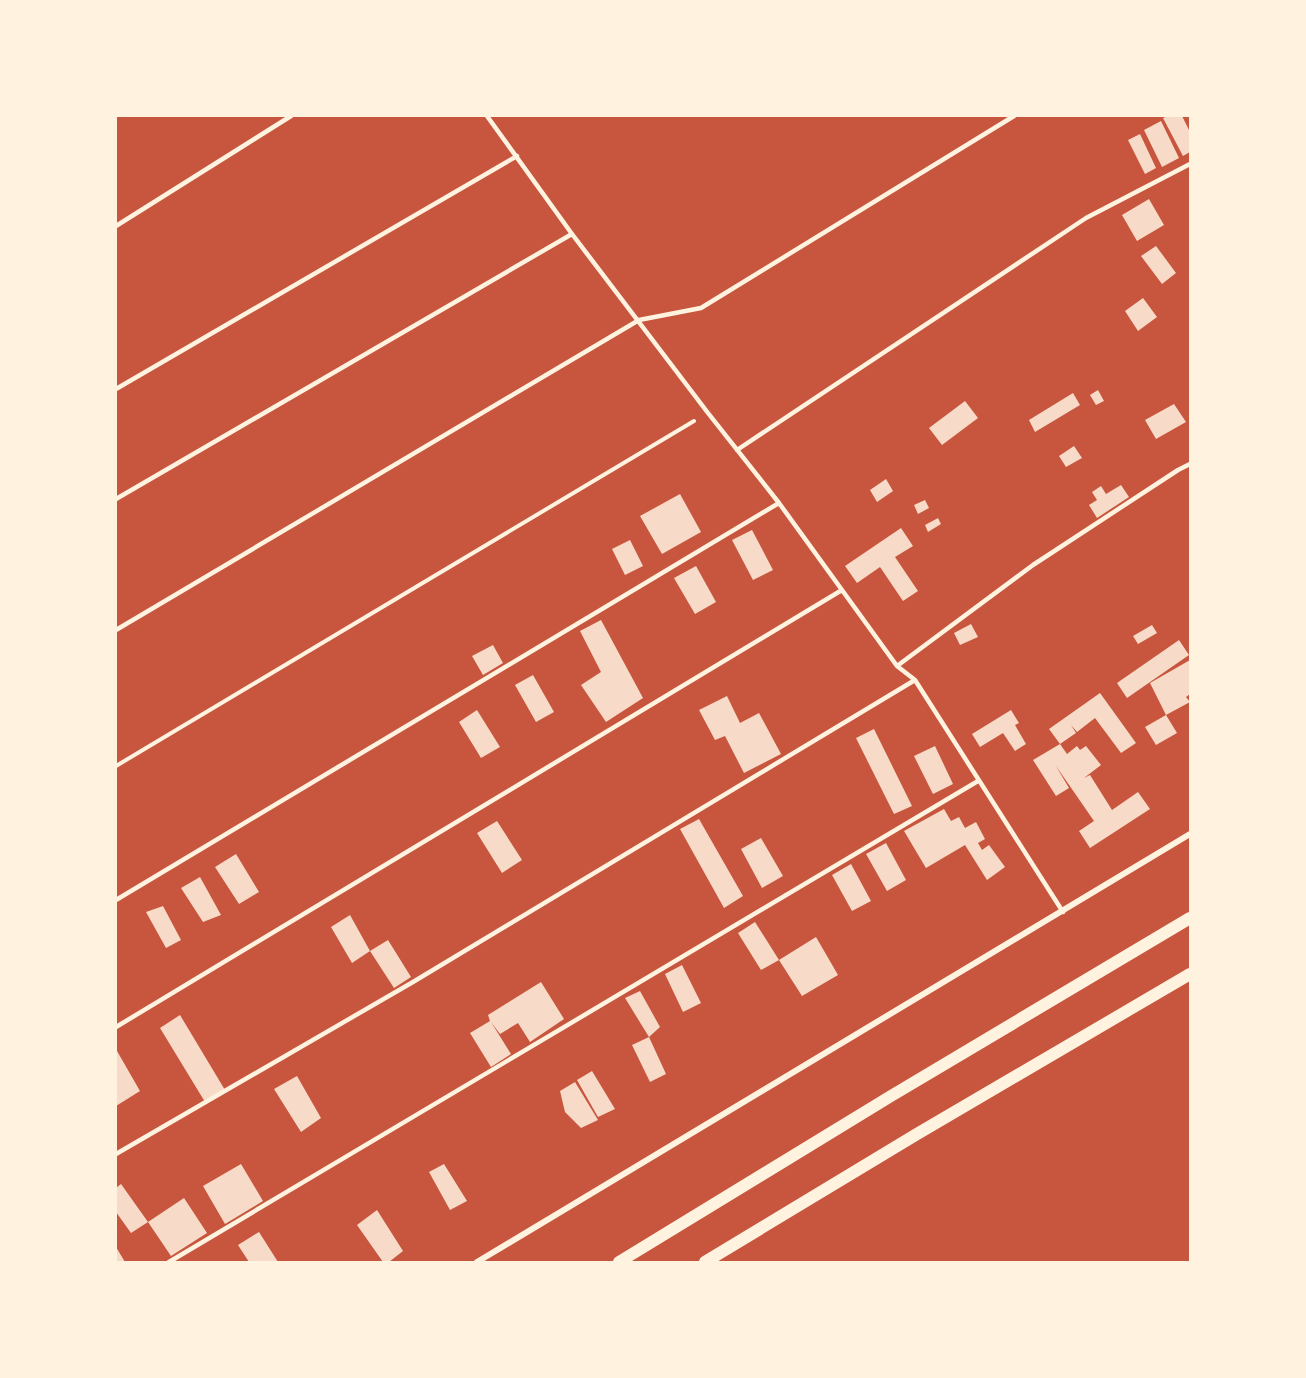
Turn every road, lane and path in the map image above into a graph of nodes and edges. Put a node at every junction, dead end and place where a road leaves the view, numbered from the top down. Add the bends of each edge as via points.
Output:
1 (291, 116) edge
2 (487, 116) edge
3 (1014, 116) edge
4 (517, 156) junction
5 (1191, 164) edge
6 (116, 226) edge
7 (572, 234) junction
8 (639, 320) junction
9 (116, 389) edge
10 (708, 413) junction
11 (737, 450) junction
12 (1191, 464) edge
13 (116, 499) edge
14 (779, 503) junction
15 (842, 590) junction
16 (116, 630) edge
17 (897, 666) junction
18 (915, 680) junction
19 (116, 766) edge
20 (978, 781) junction
21 (1191, 834) edge
22 (116, 900) edge
23 (1063, 912) junction
24 (1191, 918) edge
25 (1191, 974) edge
26 (116, 1027) edge
27 (116, 1154) edge
28 (169, 1263) edge
29 (477, 1263) edge
30 (619, 1263) edge
31 (705, 1263) edge

1 - 6 lane
2 - 4 lane
3 - 8 lane via 701,308
4 - 7 lane
4 - 9 lane
5 - 11 lane via 1086,218
7 - 8 lane
7 - 13 lane
8 - 10 lane
8 - 16 lane
10 - 11 lane
10 - 19 path
11 - 14 lane
12 - 17 lane via 1033,565
14 - 15 lane
14 - 22 lane
15 - 17 lane
15 - 26 lane
17 - 18 lane
18 - 20 lane
18 - 27 lane via 413,982
20 - 23 lane
20 - 28 lane
21 - 23 street
23 - 29 street
24 - 30 main road
25 - 31 main road

